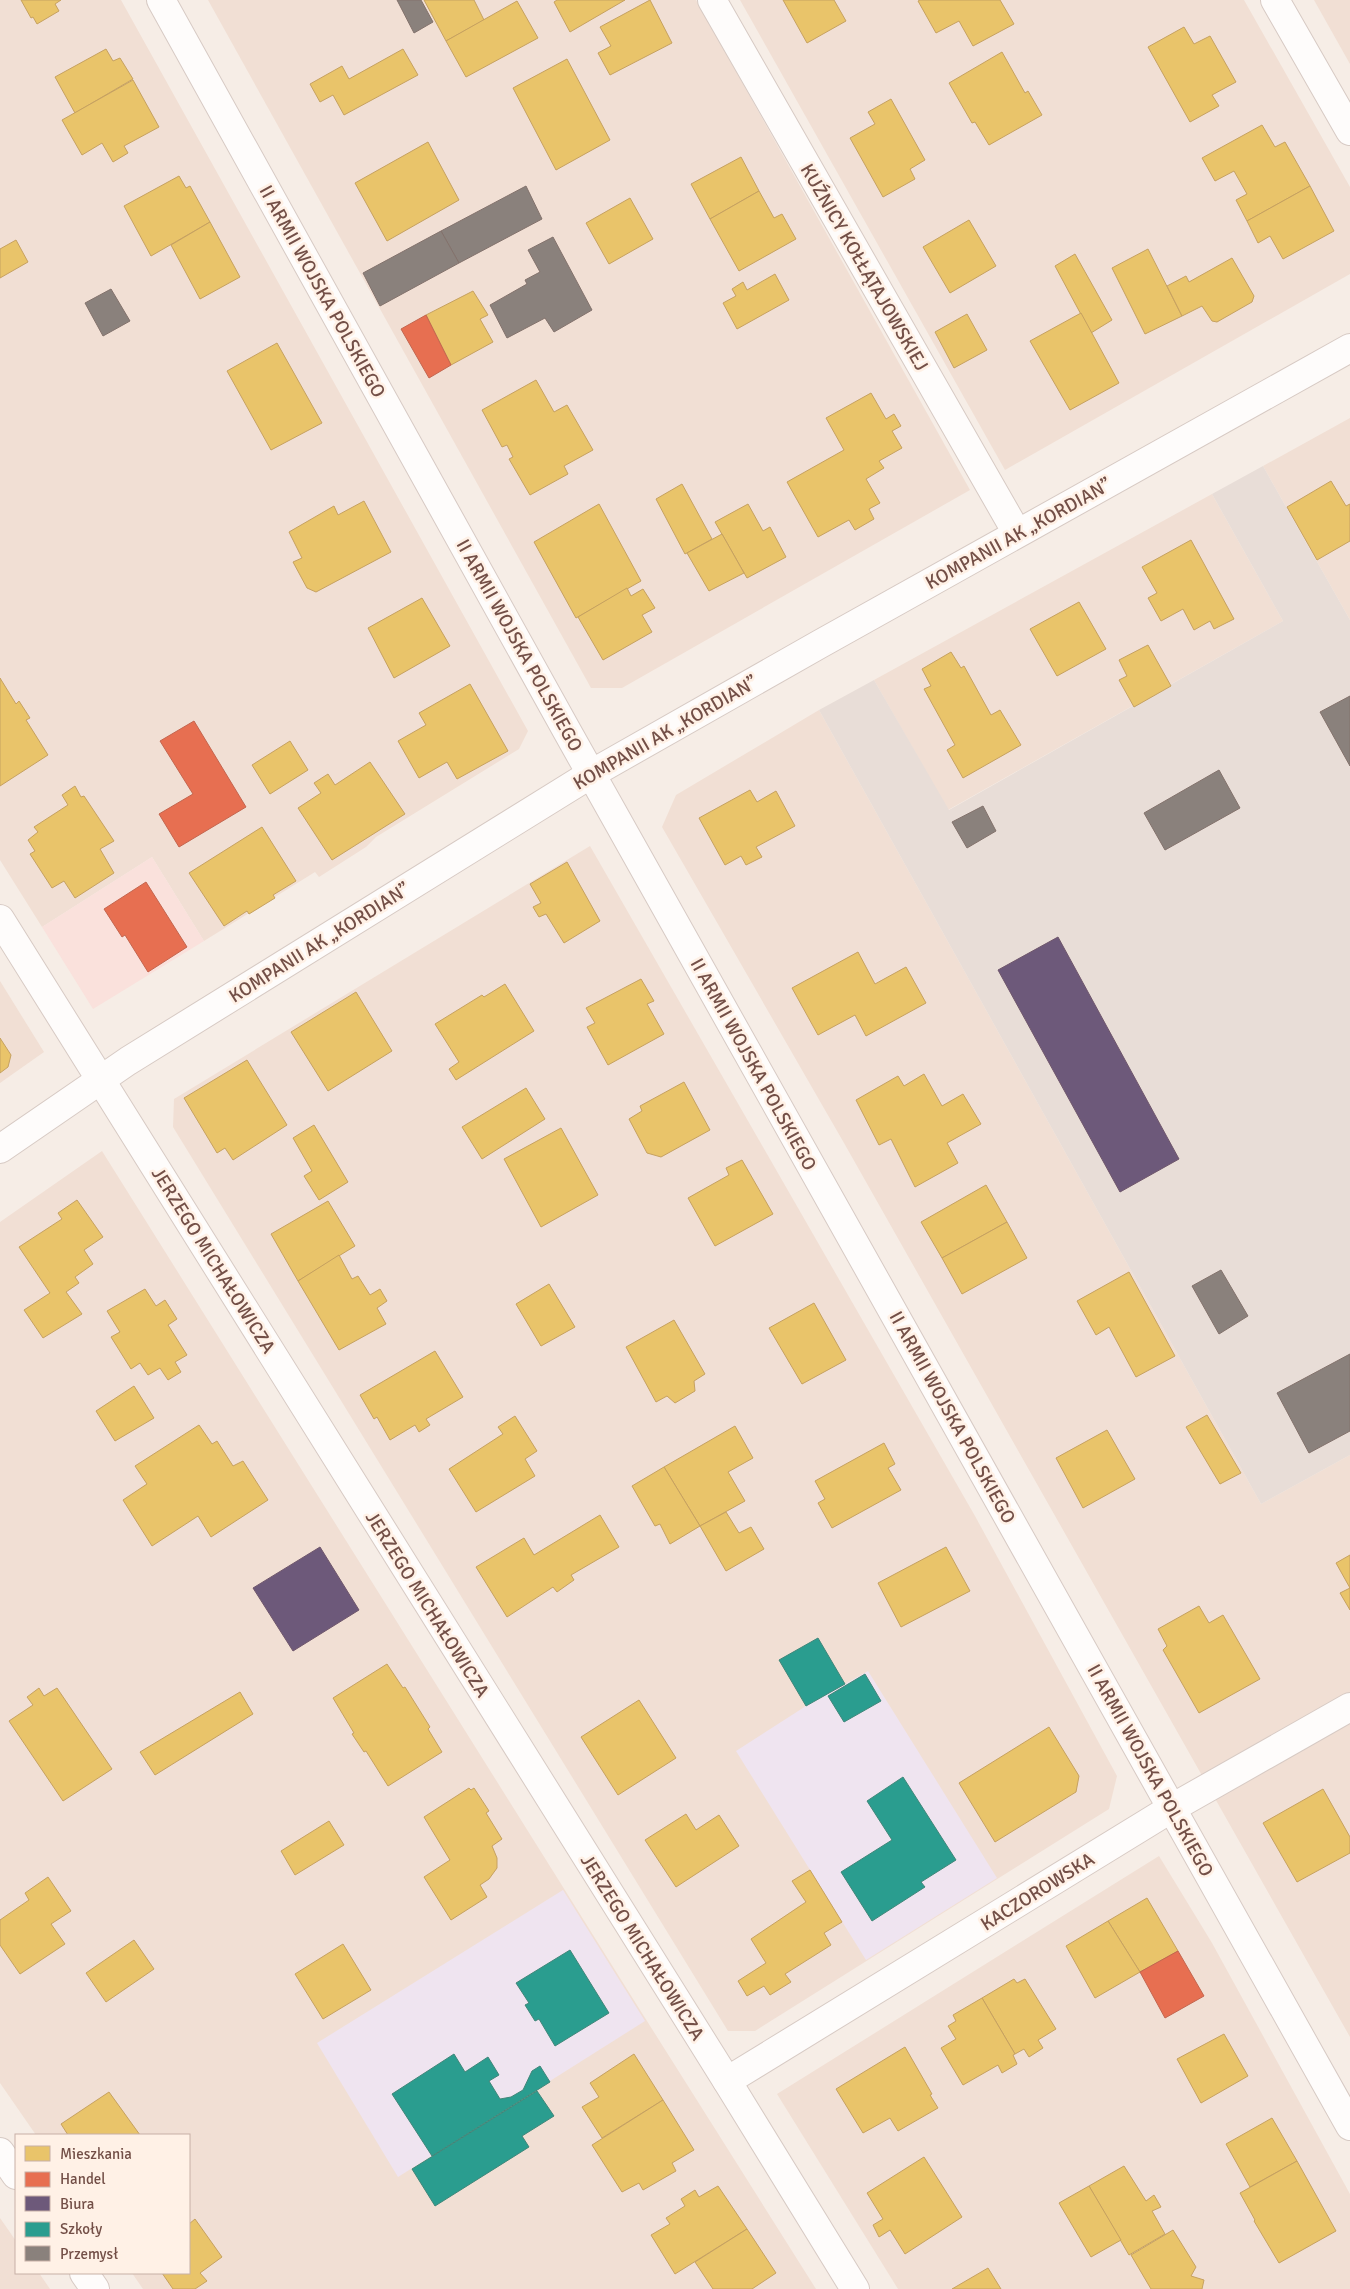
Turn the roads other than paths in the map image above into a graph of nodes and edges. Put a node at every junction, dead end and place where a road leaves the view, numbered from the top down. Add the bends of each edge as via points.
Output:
1 (161, 0) edge
2 (712, 0) edge
3 (1275, 0) edge
4 (1350, 132) edge
5 (1350, 348) edge
6 (1017, 533) junction
7 (591, 774) junction
8 (0, 919) edge
9 (101, 1080) junction
10 (0, 1148) edge
11 (1350, 1707) edge
12 (1172, 1808) junction
13 (727, 2081) junction
14 (1350, 2126) edge
15 (0, 2152) edge
16 (15, 2174) edge
17 (85, 2274) edge
18 (95, 2289) edge
19 (855, 2289) edge

1 - 7 street, II ARMII WOJSKA POLSKIEGO
2 - 6 street, KUŹNICY KOŁŁĄTAJOWSKIEJ
3 - 4 street
5 - 6 street, KOMPANII AK „KORDIAN”
6 - 7 street, KOMPANII AK „KORDIAN”
7 - 9 street, KOMPANII AK „KORDIAN”
7 - 12 street, II ARMII WOJSKA POLSKIEGO
8 - 9 street, JERZEGO MICHAŁOWICZA
9 - 10 street, KOMPANII AK „KORDIAN”
9 - 13 street, JERZEGO MICHAŁOWICZA
11 - 12 street, KACZOROWSKA
12 - 13 street, KACZOROWSKA
12 - 14 street, II ARMII WOJSKA POLSKIEGO
13 - 19 street, JERZEGO MICHAŁOWICZA
15 - 16 street
17 - 18 street

